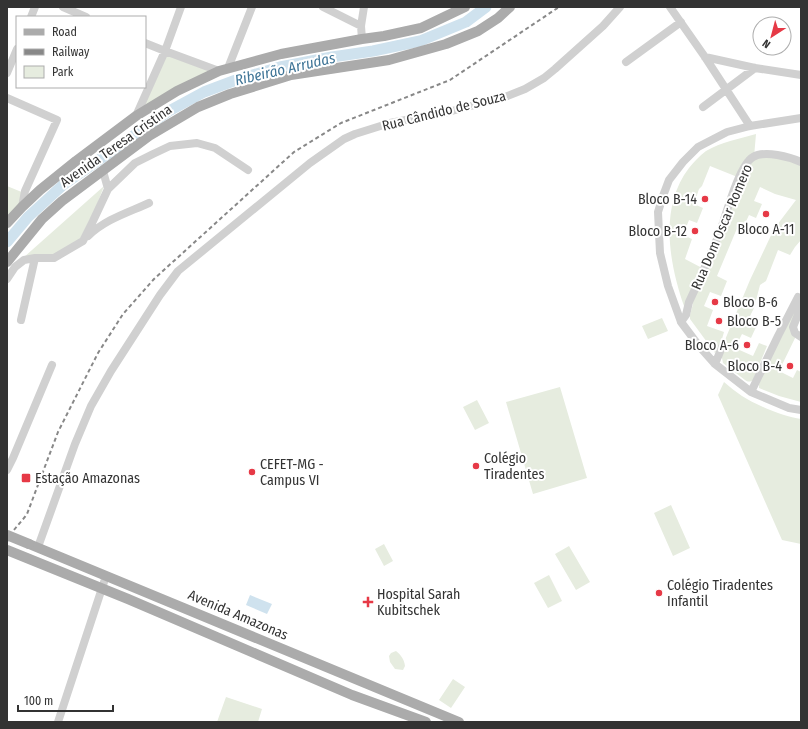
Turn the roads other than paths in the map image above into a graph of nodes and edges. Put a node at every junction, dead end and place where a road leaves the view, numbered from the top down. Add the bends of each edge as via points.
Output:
1 (63, 7) edge
2 (181, 7) edge
3 (252, 7) edge
4 (323, 7) edge
5 (364, 7) edge
6 (465, 7) edge
7 (510, 7) edge
8 (620, 7) edge
9 (670, 7) edge
10 (84, 16) edge
11 (681, 22) junction
12 (361, 26) junction
13 (362, 39) junction
14 (146, 43) edge
15 (16, 51) edge
16 (165, 51) junction
17 (705, 57) junction
18 (626, 62) dead end
19 (756, 68) junction
20 (224, 69) junction
21 (7, 73) edge
22 (801, 75) edge
23 (727, 90) junction
24 (7, 98) edge
25 (703, 108) dead end
26 (136, 116) junction
27 (801, 118) edge
28 (750, 126) junction
29 (801, 162) edge
30 (248, 170) dead end
31 (103, 171) junction
32 (108, 189) junction
33 (150, 203) dead end
34 (22, 207) junction
35 (7, 223) edge
36 (82, 241) junction
37 (35, 258) junction
38 (7, 262) edge
39 (7, 279) edge
40 (801, 302) edge
41 (801, 307) edge
42 (22, 320) dead end
43 (681, 322) junction
44 (801, 337) edge
45 (722, 348) dead end
46 (715, 364) junction
47 (52, 365) dead end
48 (751, 392) junction
49 (801, 410) edge
50 (7, 470) edge
51 (7, 535) edge
52 (34, 546) junction
53 (7, 550) edge
54 (20, 556) junction
55 (106, 576) junction
56 (102, 589) junction
57 (58, 722) edge
58 (426, 722) edge
59 (459, 722) edge

1 - 10 street
2 - 16 street
3 - 20 street
4 - 12 street
5 - 12 street
6 - 13 main road, Avenida Teresa Cristina via 422,28
7 - 31 main road, Avenida Teresa Cristina via 478,31 446,44 394,59 292,75 230,94 198,107 149,136
8 - 52 street, Rua Cândido de Souza via 603,26 544,78 525,89 448,112 390,123 344,139 278,188 178,271 111,371 91,406
9 - 11 street
11 - 17 street
11 - 18 street
12 - 13 street
13 - 20 main road, Avenida Teresa Cristina via 281,54
14 - 16 street
15 - 21 street
16 - 20 street
16 - 26 street
17 - 19 street
17 - 23 street
19 - 22 street
19 - 23 street
20 - 26 main road, Avenida Teresa Cristina via 177,91
23 - 25 street
23 - 28 street
24 - 34 street via 57,120 25,191
26 - 34 main road, Avenida Teresa Cristina via 76,161
27 - 28 street, Rua Dom Oscar Romero
28 - 43 street, Rua Dom Oscar Romero via 728,132 698,147 669,180 663,196 658,212 660,253
29 - 43 street, Rua Dom Oscar Romero via 764,154 754,157 746,164
30 - 32 street via 214,148 197,143 170,146 136,163
31 - 32 street
31 - 38 main road, Avenida Teresa Cristina via 42,219
32 - 36 street
33 - 36 street via 108,221
34 - 35 main road, Avenida Teresa Cristina
36 - 37 street via 54,258
37 - 39 street via 24,260 15,267
37 - 42 street
40 - 48 street via 798,297
41 - 44 street via 793,327 795,333
43 - 46 street, Rua Dom Oscar Romero
45 - 46 street
46 - 48 street, Rua Dom Oscar Romero
47 - 50 street
48 - 49 street, Rua Dom Oscar Romero
51 - 52 main road, Avenida Amazonas, bridge
52 - 54 main road via 34,553
52 - 55 main road, Avenida Amazonas
53 - 54 main road, Avenida Amazonas
54 - 56 main road, Avenida Amazonas
55 - 56 street
55 - 59 main road, Avenida Amazonas
56 - 57 street
56 - 58 main road, Avenida Amazonas via 352,695

